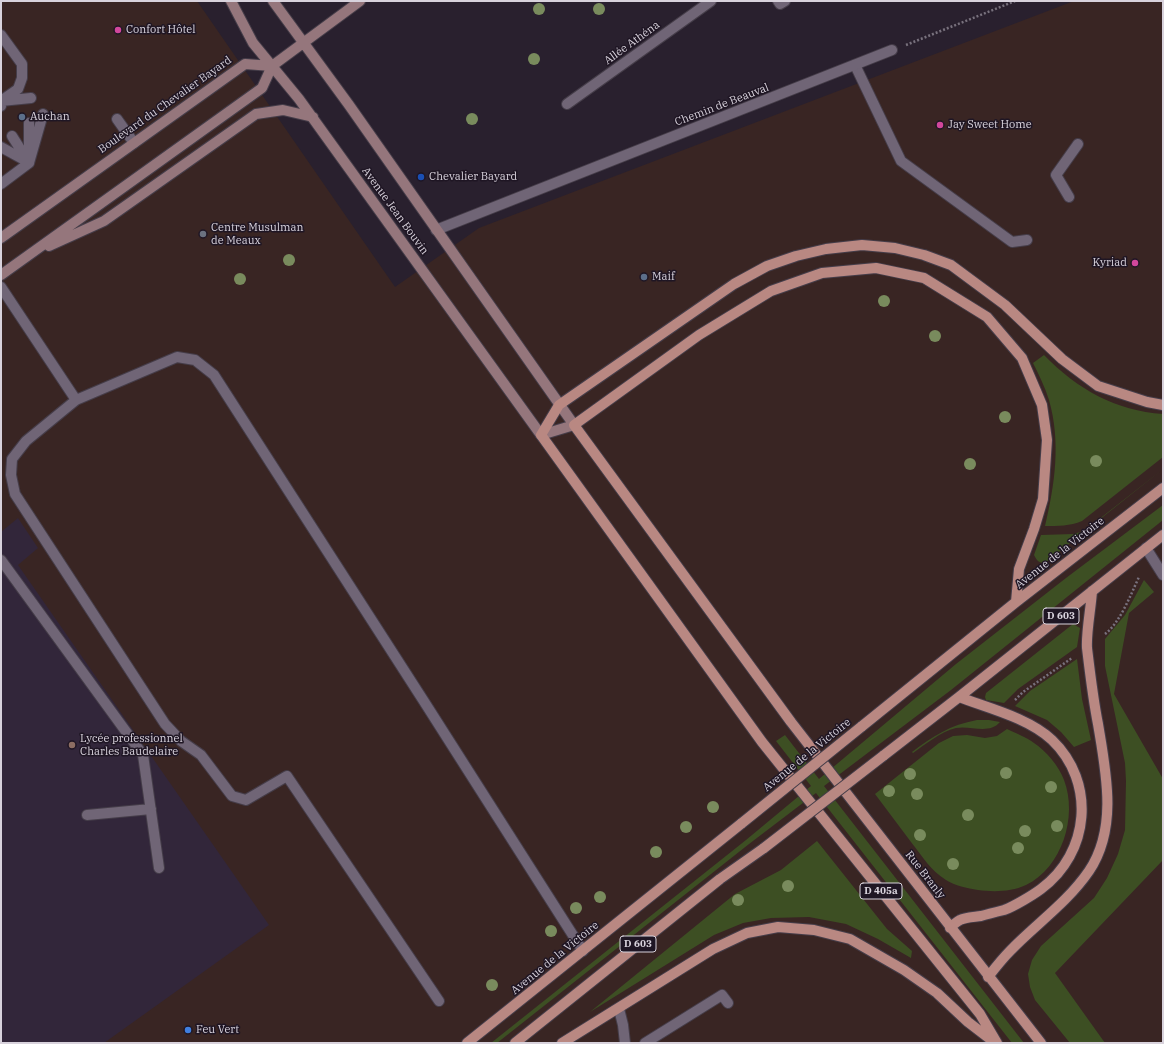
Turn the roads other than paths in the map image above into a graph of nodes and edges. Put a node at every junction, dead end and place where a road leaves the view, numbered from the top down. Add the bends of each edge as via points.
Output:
1 (231, 1) edge
2 (274, 1) edge
3 (360, 1) edge
4 (711, 1) edge
5 (1, 35) edge
6 (304, 43) junction
7 (892, 50) road end
8 (855, 65) junction
9 (272, 66) junction
10 (31, 98) dead end
11 (1, 101) edge
12 (567, 104) dead end
13 (1, 106) edge
14 (18, 108) dead end
15 (43, 114) dead end
16 (313, 117) junction
17 (117, 119) dead end
18 (29, 123) dead end
19 (12, 136) dead end
20 (134, 143) junction
21 (1078, 144) dead end
22 (1, 147) edge
23 (29, 163) junction
24 (1, 184) edge
25 (1069, 197) dead end
26 (436, 230) junction
27 (1, 238) edge
28 (1027, 240) dead end
29 (29, 255) junction
30 (1, 275) edge
31 (1, 286) edge
32 (76, 400) junction
33 (559, 405) junction
34 (1163, 405) edge
35 (574, 425) junction
36 (541, 435) junction
37 (1163, 488) edge
38 (1163, 535) edge
39 (1146, 548) junction
40 (1, 560) edge
41 (1163, 575) edge
42 (1092, 591) junction
43 (1016, 602) junction
44 (959, 697) junction
45 (151, 809) junction
46 (87, 814) dead end
47 (159, 868) dead end
48 (950, 928) junction
49 (583, 952) junction
50 (988, 976) junction
51 (439, 1002) dead end
52 (728, 1003) dead end
53 (618, 1009) junction
54 (672, 1025) junction
55 (679, 1034) dead end
56 (467, 1043) edge
57 (515, 1043) edge
58 (562, 1043) edge
59 (624, 1043) edge
60 (645, 1043) edge
61 (996, 1043) edge
62 (1041, 1043) edge

1 - 9 street, Avenue Jean Bouvin via 253,43
2 - 6 street, Avenue Jean Bouvin
3 - 6 street
4 - 12 street, Allée Athéna
5 - 11 street via 22,64 22,78 18,89
6 - 9 street
6 - 26 street, Avenue Jean Bouvin
7 - 8 street, Chemin de Beauval
8 - 26 street, Chemin de Beauval
8 - 28 street via 901,161 1012,242
9 - 16 street, Avenue Jean Bouvin
9 - 20 street, Boulevard du Chevalier Bayard via 245,64
9 - 29 street via 262,88
10 - 11 street
11 - 13 street
11 - 14 street
15 - 23 street
16 - 29 street via 283,110 256,114 104,221
16 - 36 street, Avenue Jean Bouvin
17 - 20 street
18 - 23 street
19 - 23 street
20 - 27 street, Boulevard du Chevalier Bayard
21 - 25 street via 1056,175
22 - 23 street
23 - 24 street
26 - 33 street, Avenue Jean Bouvin
29 - 30 street
31 - 32 street
32 - 49 street via 177,357 195,360 214,375
32 - 51 street via 26,441 12,459 11,475 15,494 165,724 181,741 201,754 232,796 246,800 287,776
33 - 34 main road via 734,284 767,266 826,249 862,246 895,248 924,255 951,266 1005,306 1062,359 1098,386
33 - 35 street, Avenue Jean Bouvin
33 - 36 main road
35 - 36 street
35 - 43 main road via 699,335 771,291 822,273 876,268 924,278 986,317 1022,358 1042,405 1048,440 1043,499 1019,569
35 - 48 main road, Rue Branly / D 405a via 791,722
36 - 61 main road, D 405a via 762,742 980,1014
37 - 43 main road, Avenue de la Victoire / D 603
38 - 39 main road, D 603
39 - 41 street
39 - 42 main road, D 603
40 - 45 street via 143,755
42 - 44 main road, D 603
42 - 50 main road via 1087,647 1107,779 1105,829 1100,849 1090,870 1072,893 1009,951
43 - 49 main road, Avenue de la Victoire / D 603, bridge
44 - 48 main road via 1014,717 1052,740 1069,761 1077,779 1083,812 1072,852 1061,870 1041,889 1006,909 961,919
44 - 57 main road, D 603, bridge via 720,879
45 - 46 street
45 - 47 street
48 - 50 main road, Rue Branly / D 405a
49 - 56 main road, Avenue de la Victoire / D 603
50 - 62 main road, Rue Branly / D 405a
52 - 54 street via 722,995
53 - 58 main road
53 - 59 street via 623,1025
53 - 61 main road via 713,948 747,933 778,927 814,930 850,939 904,970 937,993 968,1022
54 - 55 street
54 - 60 street

